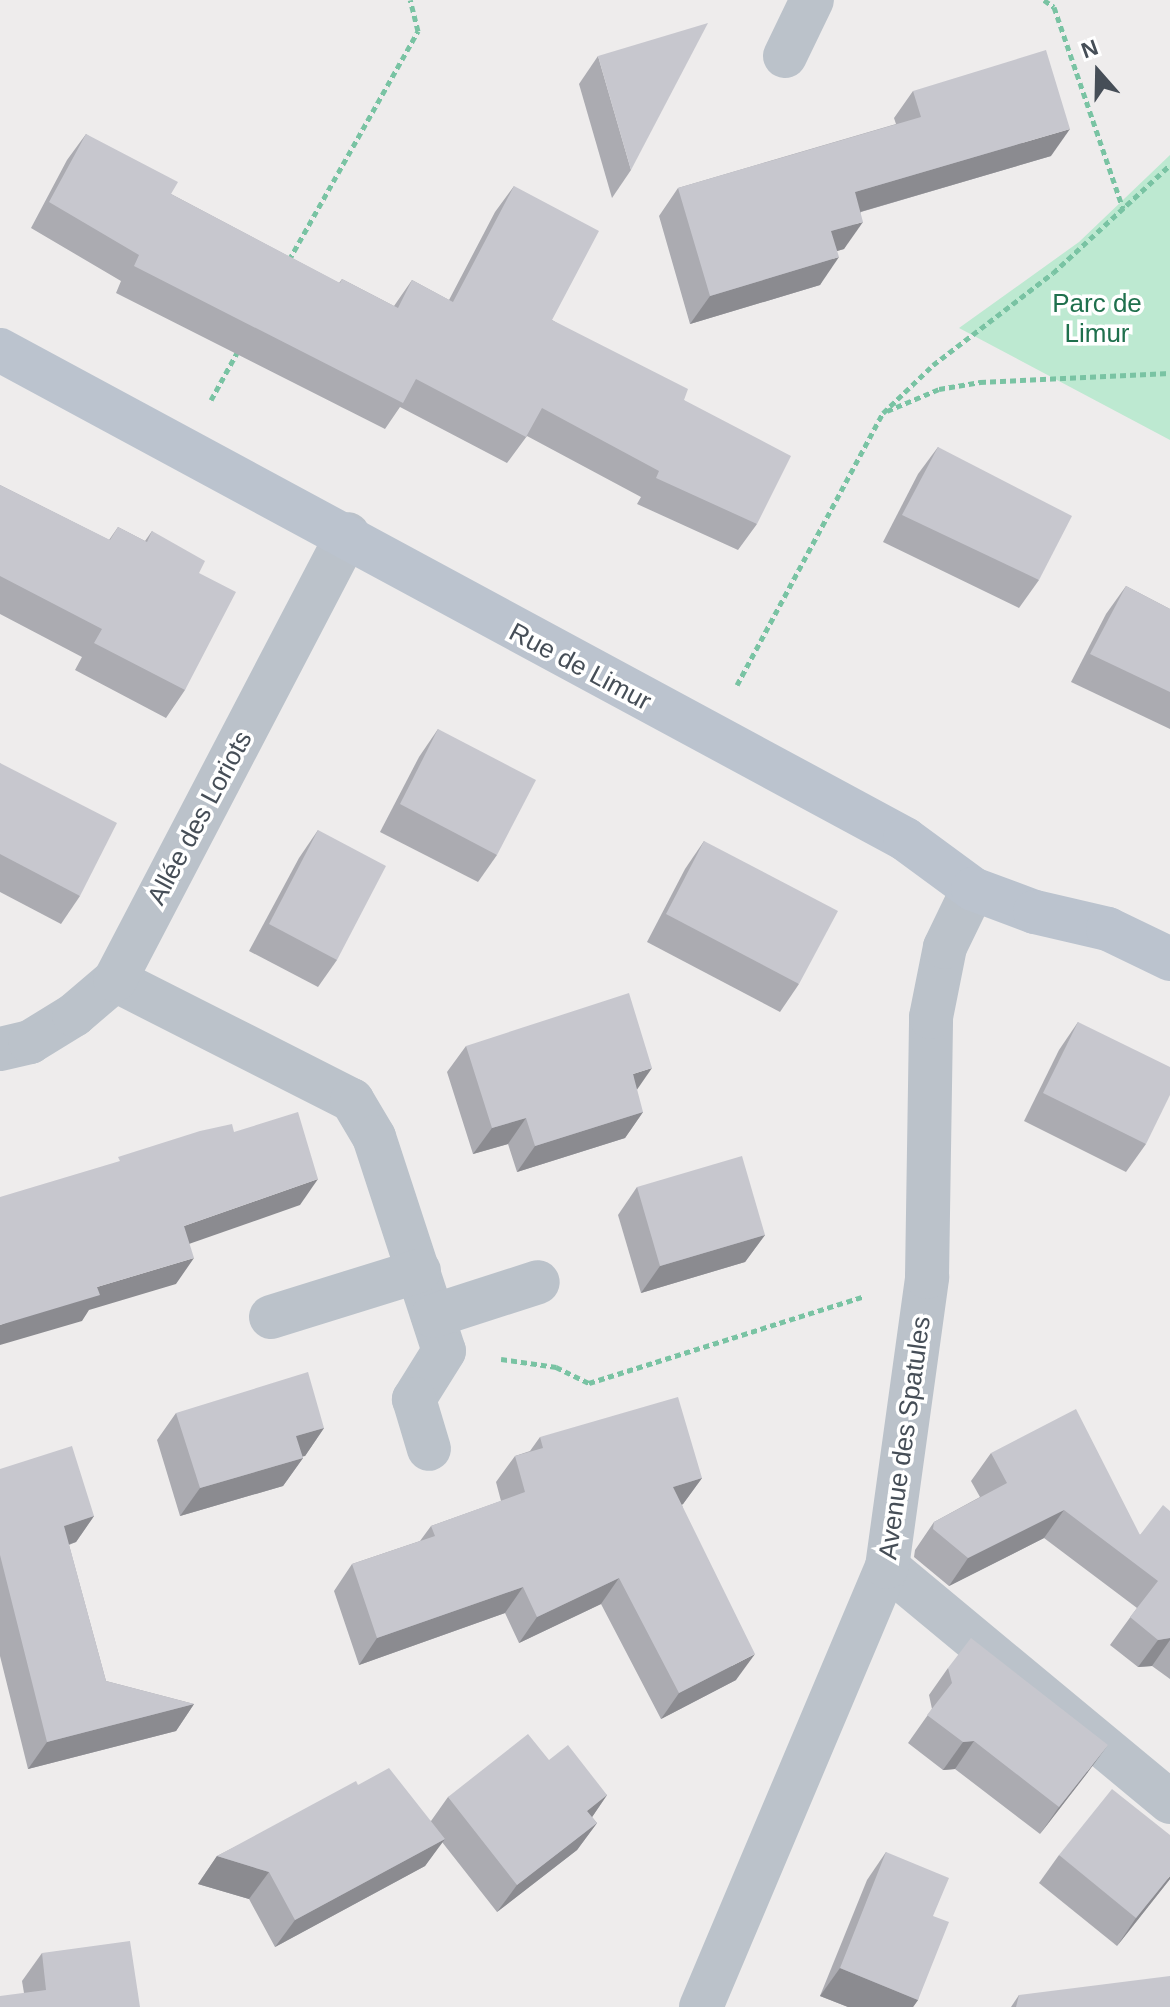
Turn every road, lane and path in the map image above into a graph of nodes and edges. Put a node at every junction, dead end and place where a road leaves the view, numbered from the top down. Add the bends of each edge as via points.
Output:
1 (410, 0) edge
2 (812, 0) edge
3 (1044, 0) edge
4 (785, 56) dead end
5 (1170, 165) edge
6 (1123, 209) junction
7 (286, 266) edge
8 (247, 335) edge
9 (0, 350) edge
10 (1170, 373) edge
11 (883, 413) junction
12 (185, 446) junction
13 (348, 534) junction
14 (710, 736) junction
15 (973, 889) junction
16 (1170, 959) edge
17 (115, 980) junction
18 (0, 1049) edge
19 (419, 1271) junction
20 (927, 1277) junction
21 (538, 1282) dead end
22 (271, 1317) dead end
23 (439, 1334) junction
24 (429, 1449) dead end
25 (887, 1567) junction
26 (1170, 1802) edge
27 (701, 2007) edge

1 - 7 path via 418,31
2 - 4 street
3 - 6 path via 1054,7
5 - 6 path
6 - 11 path via 1053,273 933,365
8 - 12 path
9 - 12 street, Rue de Limur
10 - 11 path via 980,382 939,389
11 - 14 path
12 - 13 street, Rue de Limur
13 - 14 street, Rue de Limur via 441,593
13 - 17 street, Allée des Loriots
14 - 15 street, Rue de Limur via 905,839
15 - 16 street, Rue de Limur via 1035,912 1108,929
15 - 20 street, Avenue des Spatules via 945,947 931,1017
17 - 18 street, Allée des Loriots via 41,1035
17 - 19 street via 352,1100 374,1137
19 - 22 street
19 - 23 street
20 - 23 path via 589,1383 556,1367
20 - 25 street, Avenue des Spatules
21 - 23 street
23 - 24 street via 414,1399
25 - 26 street
25 - 27 street, Avenue des Spatules

